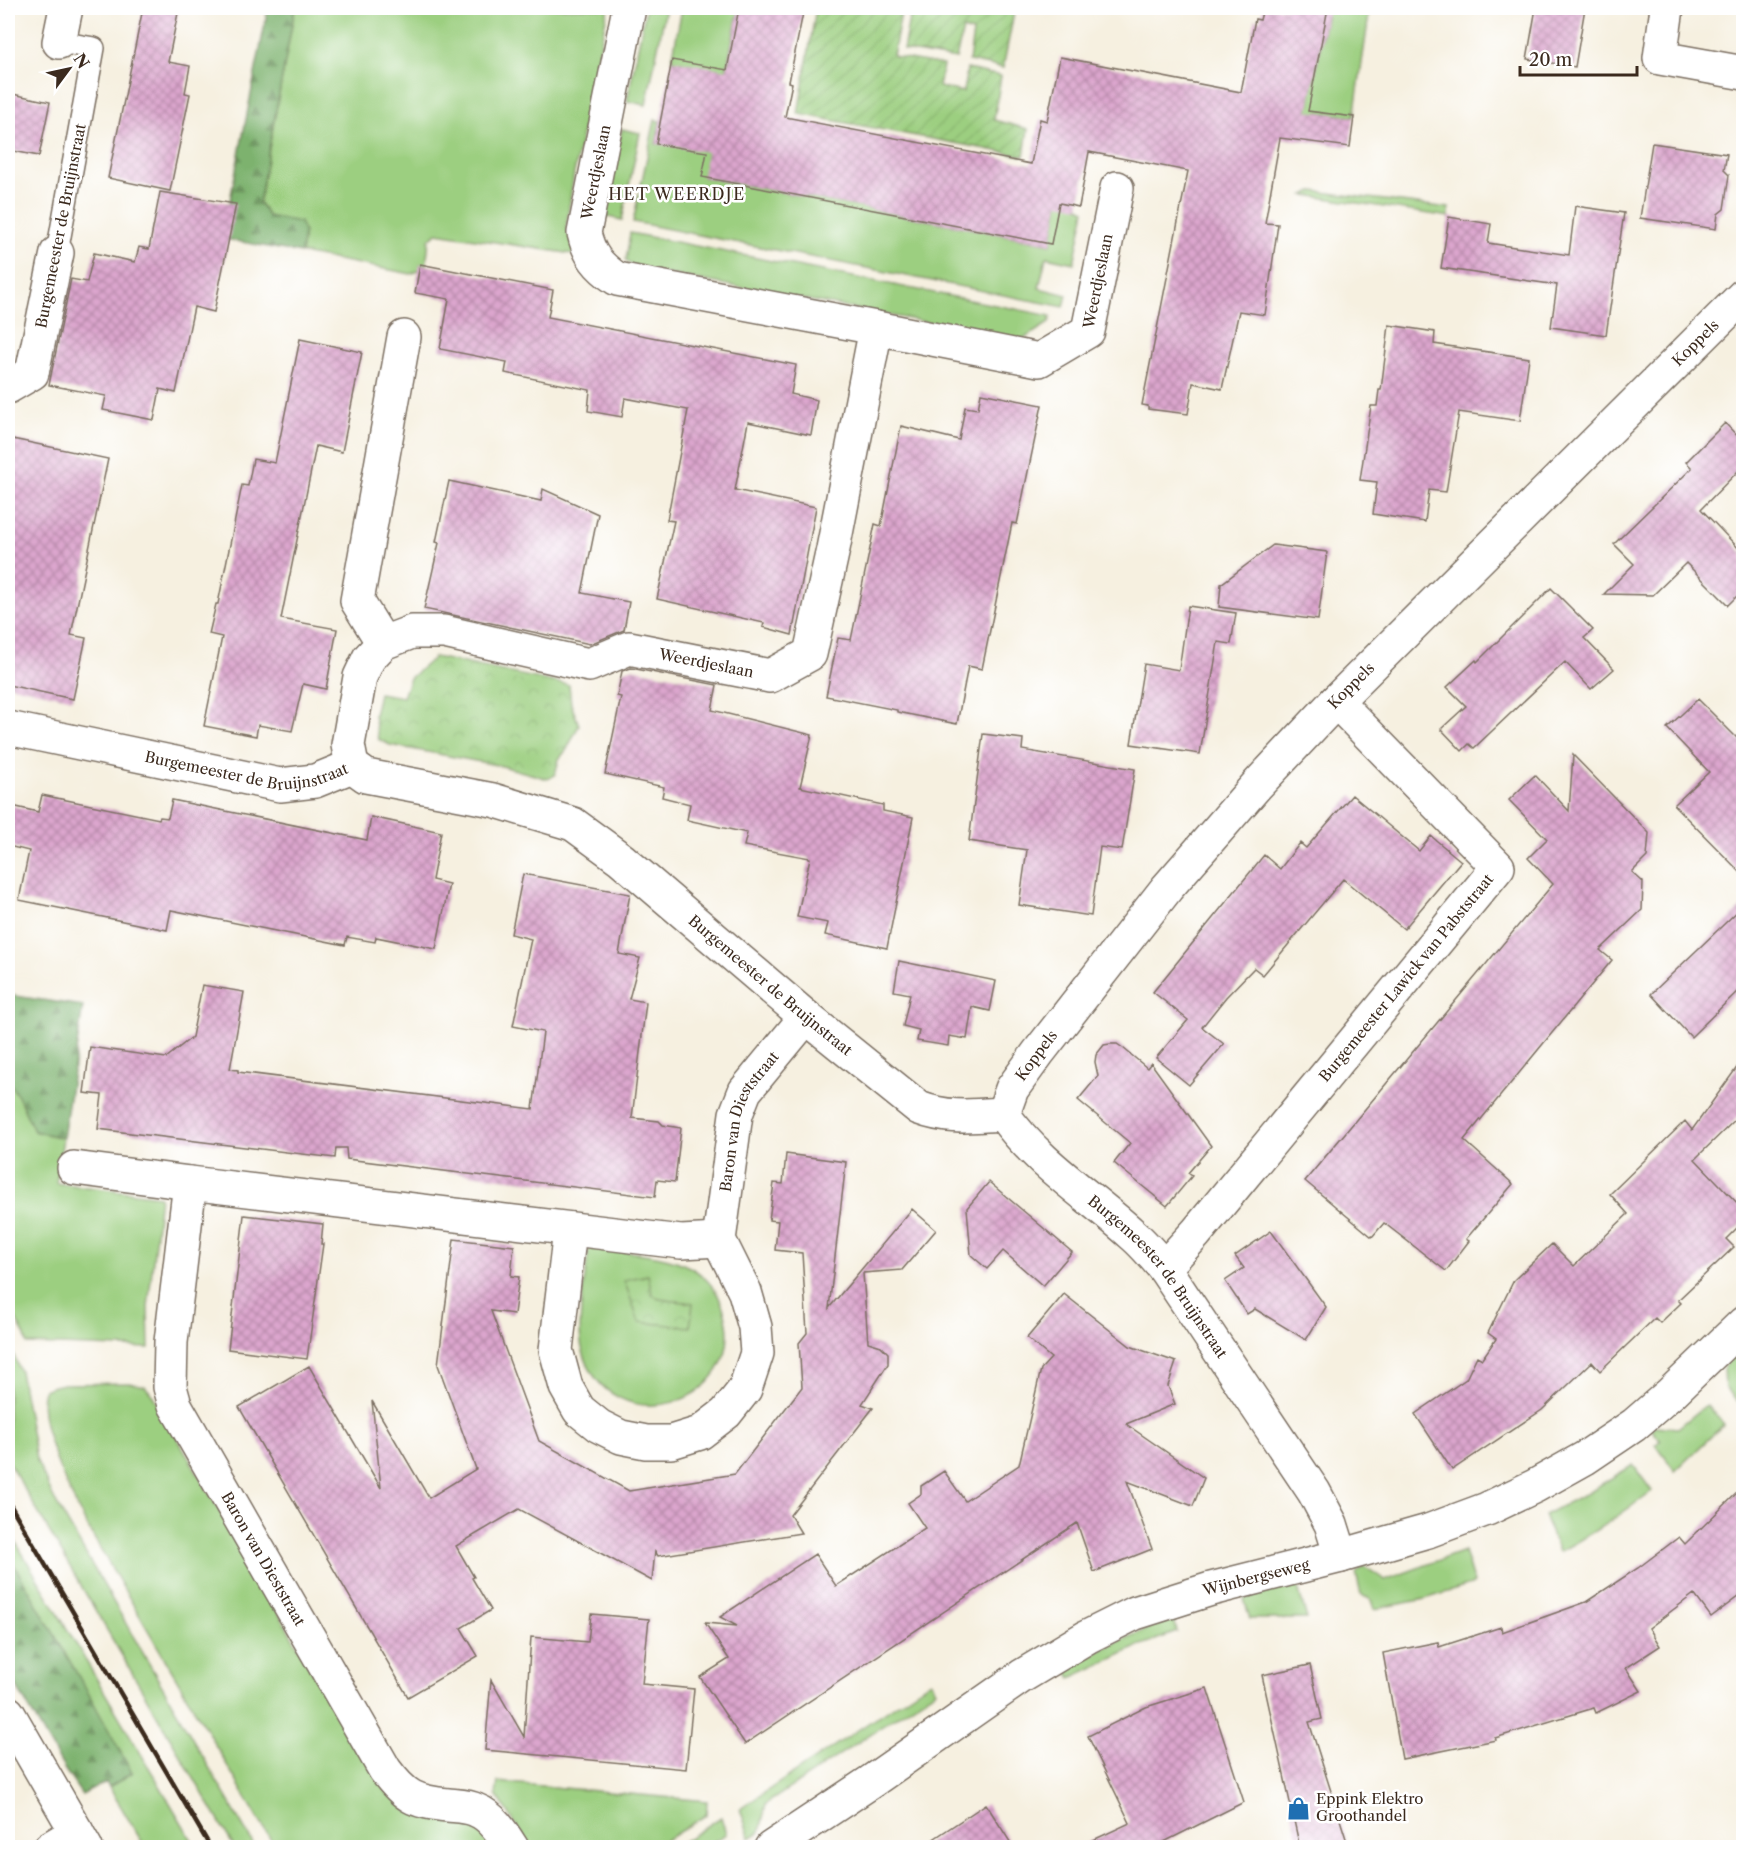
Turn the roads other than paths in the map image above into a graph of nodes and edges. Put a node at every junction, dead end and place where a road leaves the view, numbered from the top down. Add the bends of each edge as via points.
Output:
1 (66, 8) edge
2 (629, 8) edge
3 (1667, 8) edge
4 (59, 42) joint
5 (1743, 73) edge
6 (1117, 188) dead end
7 (57, 252) joint
8 (1743, 295) edge
9 (876, 328) junction
10 (404, 337) dead end
11 (8, 387) edge
12 (383, 643) junction
13 (1336, 701) junction
14 (8, 728) edge
15 (352, 766) junction
16 (806, 1017) junction
17 (1003, 1114) junction
18 (74, 1168) dead end
19 (190, 1183) junction
20 (570, 1230) junction
21 (719, 1240) junction
22 (1164, 1268) junction
23 (1743, 1323) edge
24 (1341, 1556) junction
25 (8, 1713) edge
26 (71, 1842) edge
27 (512, 1848) edge
28 (771, 1848) edge

1 - 4 street, Burgemeester de Bruijnstraat
2 - 9 street, Weerdjeslaan via 584,233 594,259 617,279
3 - 5 street via 1660,58
4 - 7 lane, Burgemeester de Bruijnstraat via 94,48
6 - 9 street, Weerdjeslaan via 1088,331 1038,360
7 - 11 street, Burgemeester de Bruijnstraat via 32,374
8 - 13 street, Koppels
9 - 12 street, Weerdjeslaan via 810,654 770,676 629,648 589,665 444,632 412,632
10 - 12 street via 357,601
12 - 15 street via 369,658 360,677 348,745
13 - 17 street, Koppels via 1167,888 1038,1053 1012,1089
13 - 22 street, Burgemeester Lawick van Pabststraat via 1498,867
14 - 15 street, Burgemeester de Bruijnstraat via 279,785 315,781
15 - 16 street, Burgemeester de Bruijnstraat via 366,776 492,800 573,824 621,859
16 - 17 street, Burgemeester de Bruijnstraat via 919,1108 955,1116
16 - 21 street, Baron van Dieststraat via 745,1091 736,1113
17 - 22 street, Burgemeester de Bruijnstraat via 1038,1155 1134,1235
18 - 19 street
19 - 20 street
19 - 27 street, Baron van Dieststraat via 171,1342 170,1387 175,1405 396,1785 412,1798 478,1810
20 - 21 street via 681,1242
20 - 21 street via 556,1350 566,1387 579,1410 599,1426 621,1437 646,1442 671,1442 700,1433 726,1413 745,1389 757,1353 755,1326
22 - 24 street, Burgemeester de Bruijnstraat via 1314,1492 1331,1524
23 - 24 street, Wijnbergseweg via 1634,1425 1584,1458 1487,1509
24 - 28 street, Wijnbergseweg via 1135,1613 1087,1637 1022,1676
25 - 26 street

